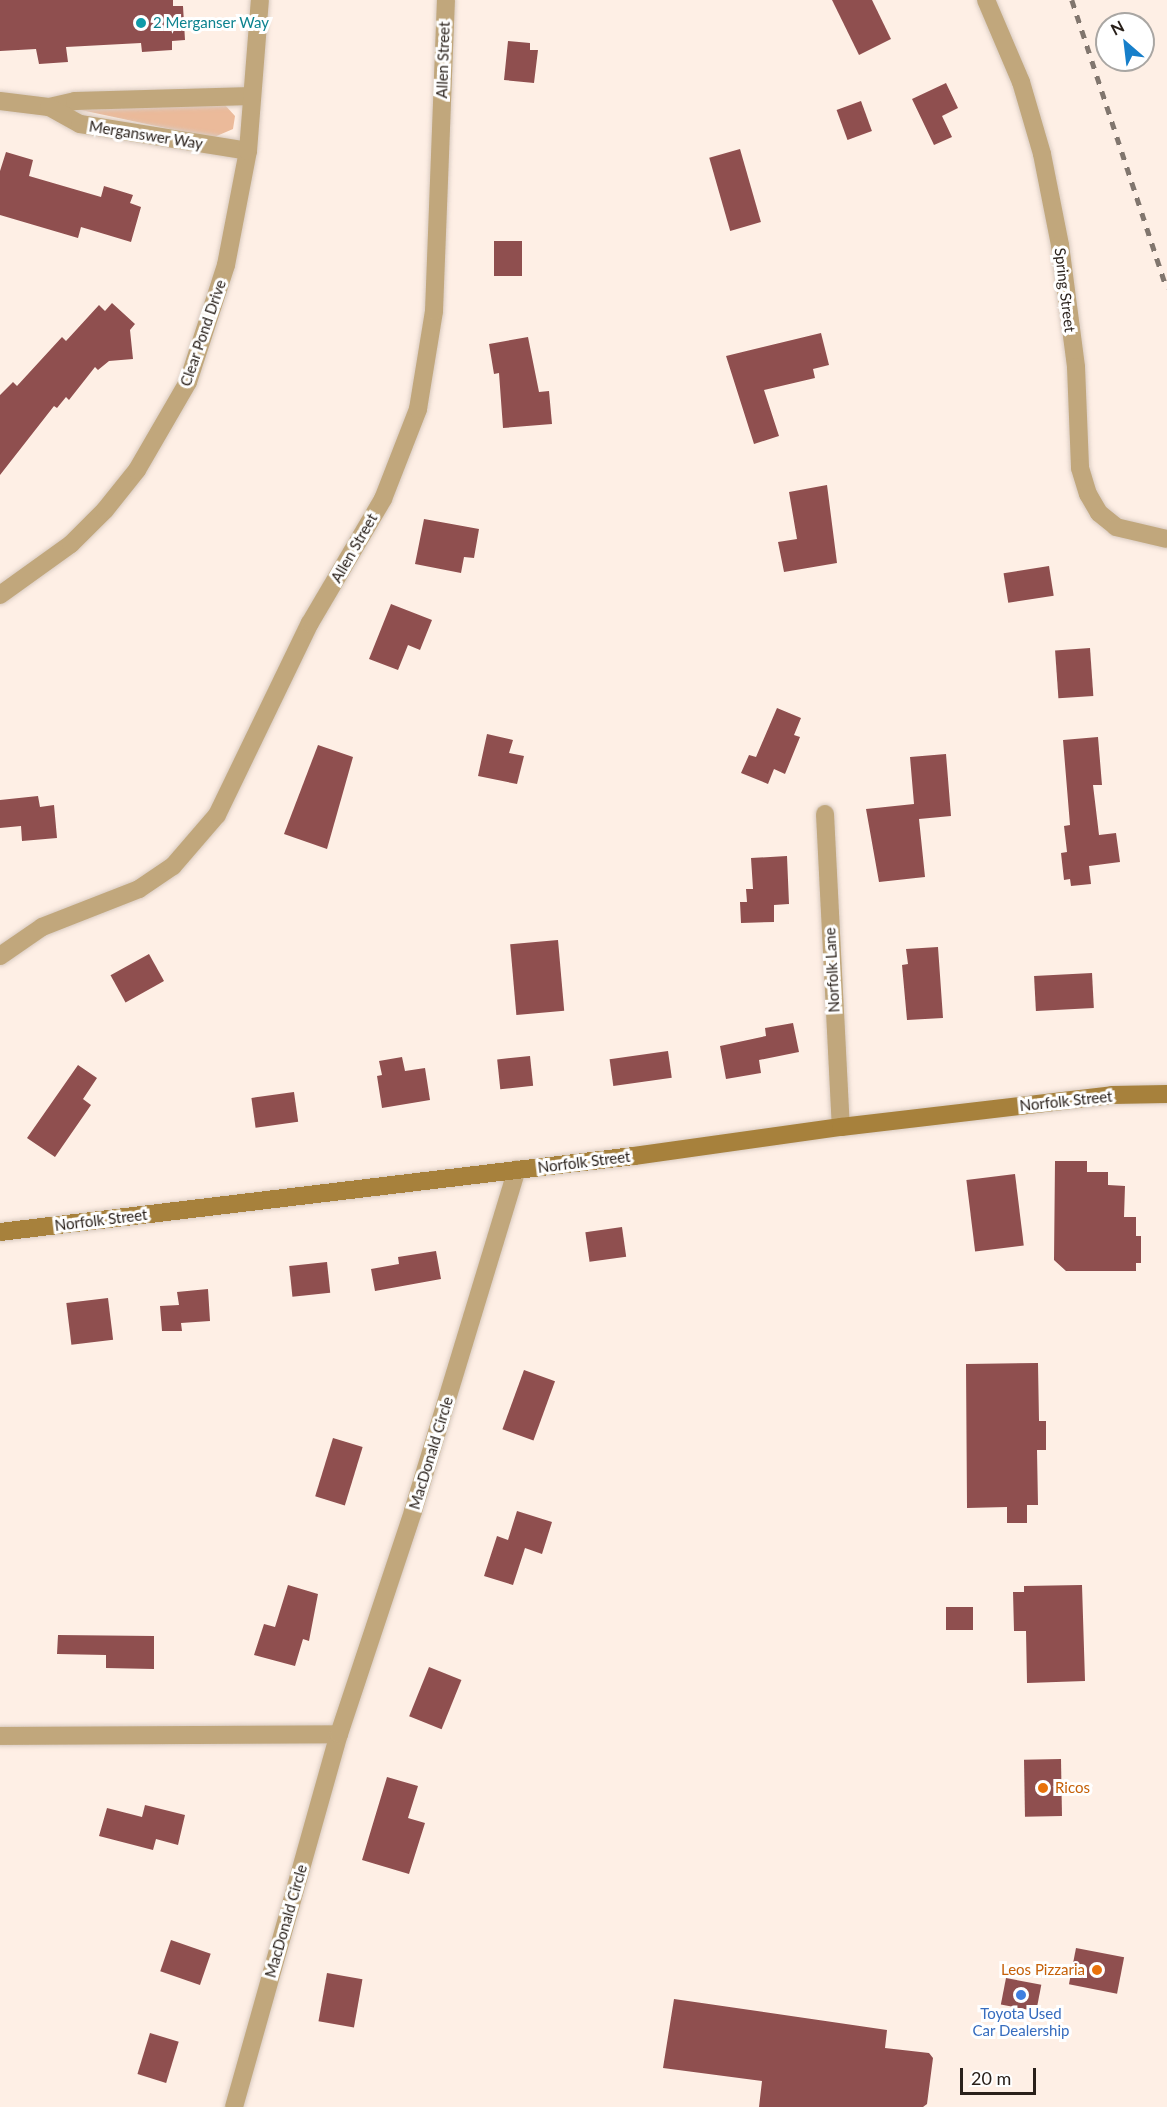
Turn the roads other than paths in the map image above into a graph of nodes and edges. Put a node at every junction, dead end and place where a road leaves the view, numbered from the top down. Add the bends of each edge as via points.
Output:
1 (260, 0) edge
2 (446, 0) edge
3 (986, 0) edge
4 (252, 96) junction
5 (0, 101) edge
6 (49, 107) junction
7 (248, 151) junction
8 (1167, 539) edge
9 (0, 595) edge
10 (825, 814) dead end
11 (0, 957) edge
12 (1167, 1094) edge
13 (841, 1127) junction
14 (517, 1169) junction
15 (0, 1232) edge
16 (339, 1734) junction
17 (0, 1736) edge
18 (234, 2107) edge

1 - 4 street, Clear Pond Drive
2 - 11 street, Allen Street via 434,311 418,409 383,499 310,623 217,815 173,866 139,890 42,927
3 - 8 street, Spring Street via 1021,82 1042,154 1060,246 1078,376 1080,468 1088,494 1099,513 1116,527
4 - 6 street, Merganswer Way via 75,101
4 - 7 street, Clear Pond Drive
5 - 6 street, Merganswer Way
6 - 7 street, Merganswer Way via 80,124
7 - 9 street, Clear Pond Drive via 226,265 205,335 188,382 162,430 105,510 71,544
10 - 13 street, Norfolk Lane
12 - 13 main road, Norfolk Street via 1112,1095
13 - 14 main road, Norfolk Street
14 - 15 main road, Norfolk Street
14 - 16 street, MacDonald Circle via 417,1500
16 - 17 street
16 - 18 street, MacDonald Circle

